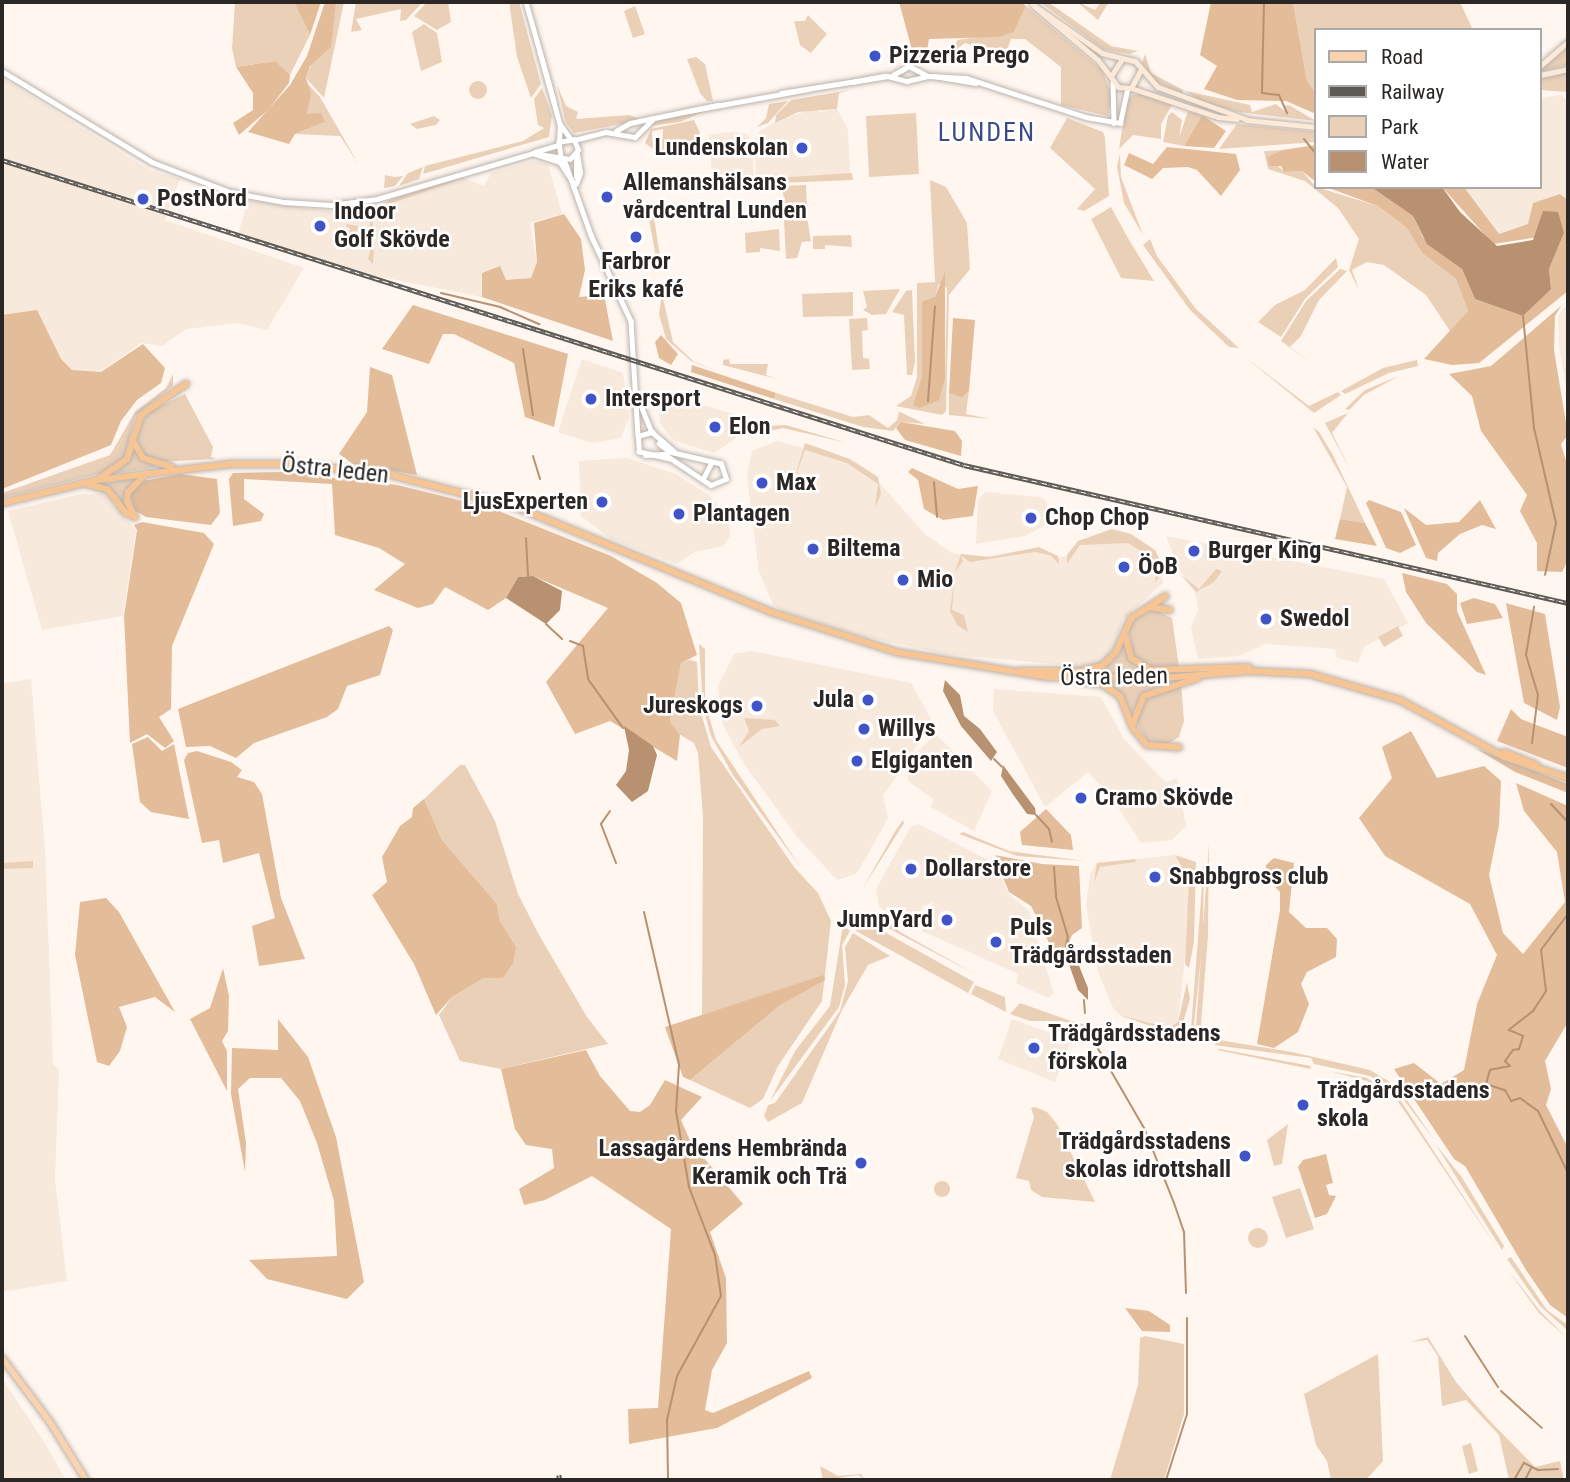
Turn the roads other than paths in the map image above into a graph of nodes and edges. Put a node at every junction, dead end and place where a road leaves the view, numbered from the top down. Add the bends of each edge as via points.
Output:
1 (526, 2) edge
2 (1031, 3) edge
3 (1568, 42) edge
4 (1124, 58) junction
5 (1542, 64) edge
6 (1141, 69) junction
7 (1568, 69) edge
8 (901, 70) junction
9 (2, 71) edge
10 (915, 72) junction
11 (1542, 75) edge
12 (891, 76) junction
13 (931, 76) junction
14 (901, 77) junction
15 (914, 78) junction
16 (1112, 79) junction
17 (1129, 89) junction
18 (652, 120) junction
19 (1248, 120) junction
20 (635, 123) junction
21 (1117, 123) junction
22 (560, 124) junction
23 (626, 125) junction
24 (1314, 127) edge
25 (616, 131) junction
26 (640, 131) junction
27 (626, 135) junction
28 (589, 138) junction
29 (572, 139) junction
30 (558, 144) junction
31 (577, 152) junction
32 (533, 153) junction
33 (562, 158) junction
34 (576, 185) junction
35 (186, 384) dead end
36 (637, 397) junction
37 (654, 434) junction
38 (638, 436) junction
39 (132, 437) junction
40 (659, 444) junction
41 (675, 452) junction
42 (654, 453) junction
43 (645, 455) junction
44 (670, 459) junction
45 (712, 463) junction
46 (178, 468) junction
47 (149, 472) junction
48 (704, 477) junction
49 (96, 480) junction
50 (82, 483) junction
51 (2, 503) edge
52 (657, 562) junction
53 (1166, 596) dead end
54 (1147, 607) junction
55 (1170, 610) dead end
56 (1125, 629) junction
57 (1251, 669) junction
58 (1015, 671) junction
59 (1047, 677) junction
60 (1133, 728) junction
61 (1179, 747) dead end
62 (1568, 776) edge
63 (2, 1358) edge
64 (86, 1480) edge

1 - 22 street
2 - 4 main road via 1102,53
2 - 16 main road via 1098,60
3 - 5 main road
4 - 6 main road
4 - 16 main road
6 - 17 main road
6 - 19 main road via 1158,87
7 - 11 main road
8 - 10 street via 909,66
8 - 12 street
8 - 14 street
9 - 32 street via 152,162 230,192 277,201 331,205 377,199
10 - 13 street
10 - 15 street
12 - 14 street
12 - 18 street
13 - 15 street
13 - 21 street via 976,83
14 - 15 street
16 - 17 main road
16 - 21 street
17 - 19 main road via 1219,117
17 - 21 street
18 - 20 street
18 - 26 street
19 - 24 main road
20 - 23 street
20 - 26 street
22 - 29 street
22 - 30 street
23 - 25 street
23 - 27 street
25 - 27 street
25 - 28 street
26 - 27 street via 635,137
28 - 29 street
28 - 31 street
29 - 30 street
29 - 31 street
30 - 32 street
30 - 33 street
31 - 33 street
31 - 34 street
32 - 33 street
32 - 34 street via 560,162
33 - 34 street
34 - 36 street via 591,235 631,321
35 - 39 highway via 150,406 136,422
36 - 37 street
36 - 38 street
37 - 38 street
37 - 40 street
37 - 41 street
38 - 43 street via 636,446
39 - 46 highway via 143,458
39 - 49 highway via 122,464
40 - 41 street
40 - 42 street
41 - 45 street
42 - 43 street
42 - 44 street
43 - 44 street
44 - 48 street
45 - 48 street
45 - 48 street via 723,465 726,479 714,486
46 - 47 highway, Östra leden
46 - 52 highway, Östra leden via 292,464 388,474 519,508
47 - 49 highway, Östra leden
47 - 50 highway via 128,492 127,502 135,517 125,512 108,490
49 - 50 highway, Östra leden
50 - 51 highway, Östra leden
52 - 58 highway, Östra leden via 852,638 941,660
52 - 59 highway, Östra leden via 771,612 852,640 940,663
53 - 54 highway
54 - 55 highway
54 - 56 highway via 1131,618
56 - 57 highway via 1127,651 1142,668
56 - 58 highway via 1116,652 1102,666 1080,671
57 - 58 highway, Östra leden via 1082,676
57 - 59 highway, Östra leden via 1163,678
57 - 60 highway via 1156,689 1137,704
57 - 62 highway, Östra leden via 1310,671 1378,687 1506,752
59 - 60 highway via 1112,689 1125,704
60 - 61 highway via 1153,748
63 - 64 main road

